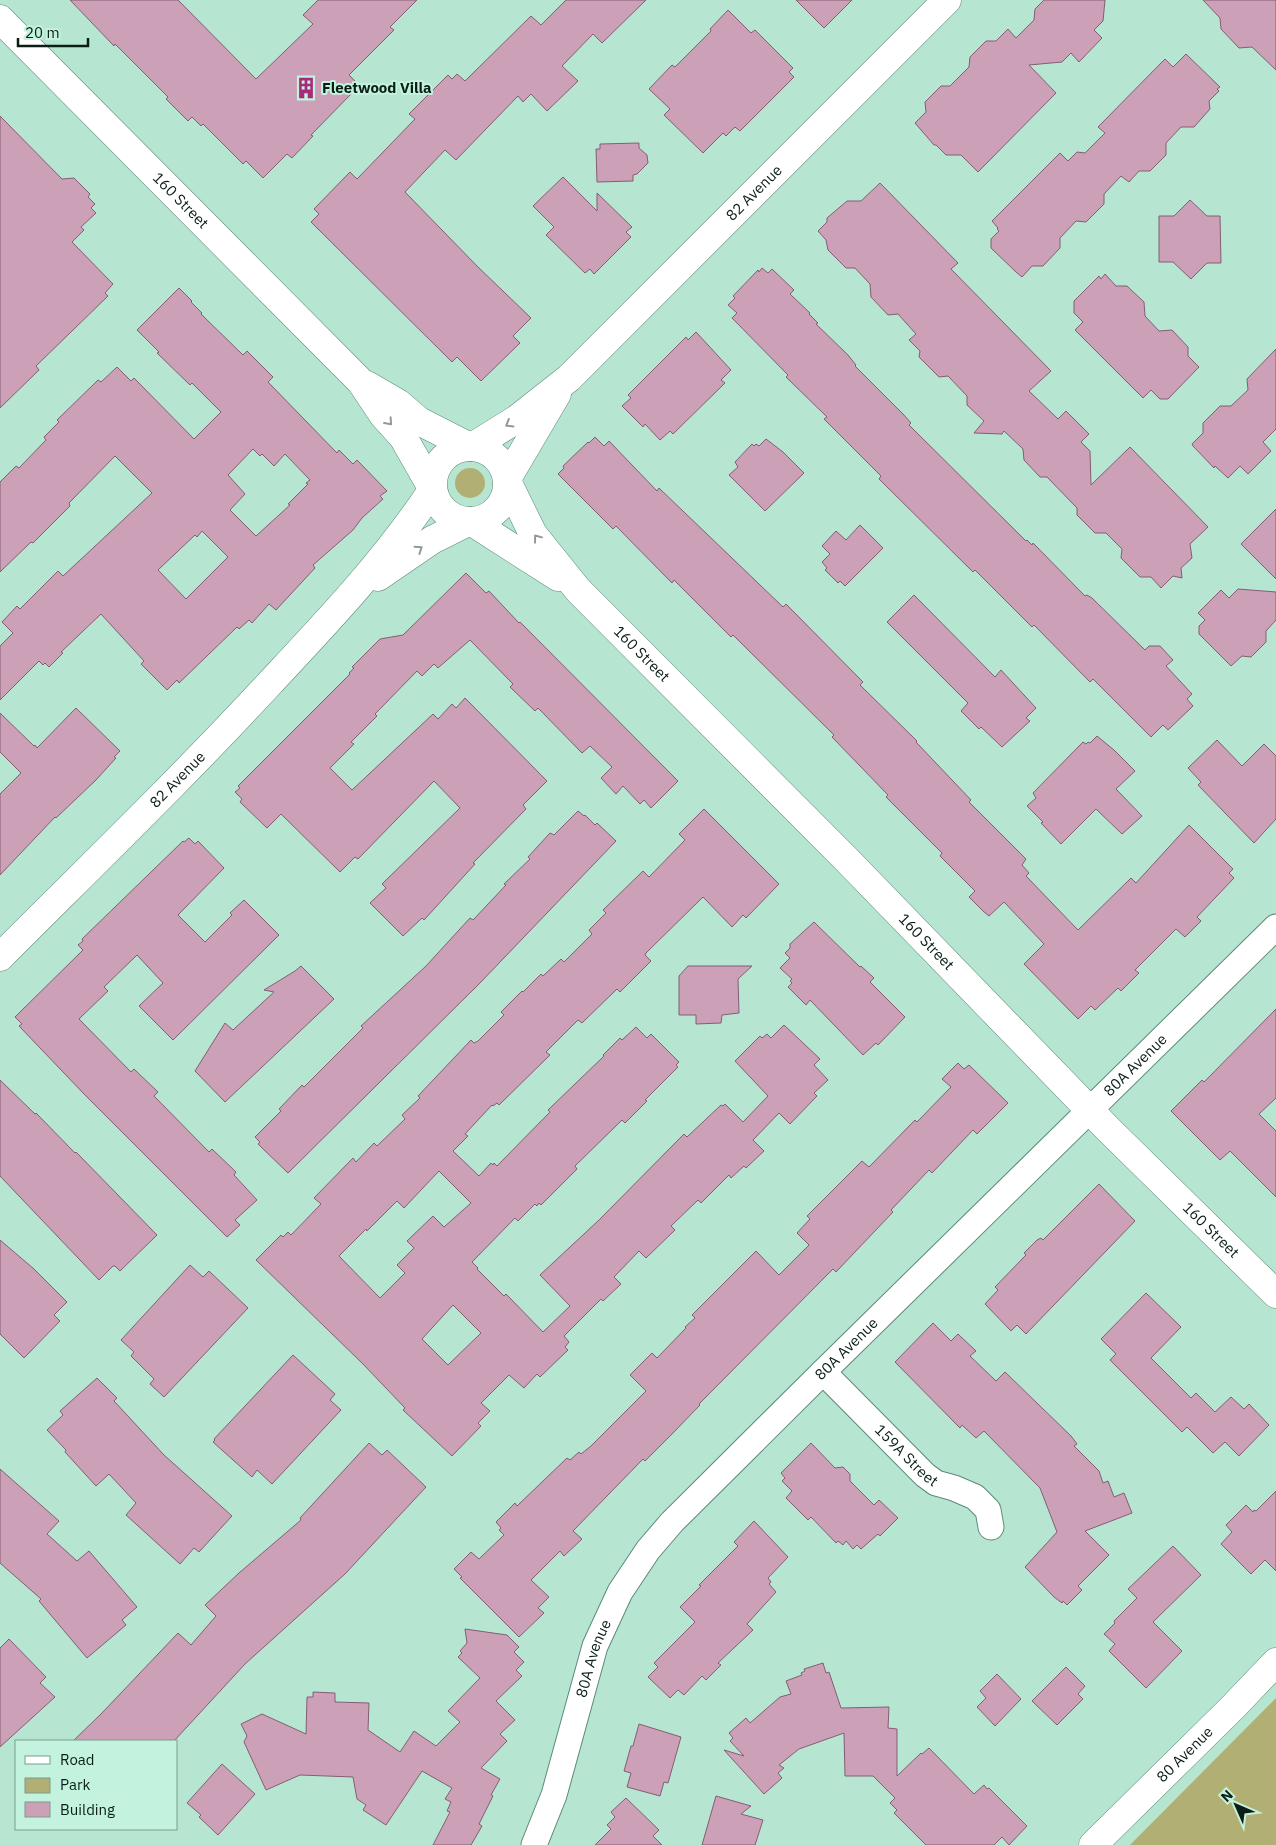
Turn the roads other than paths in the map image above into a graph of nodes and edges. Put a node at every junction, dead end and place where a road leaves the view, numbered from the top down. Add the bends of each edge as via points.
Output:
1 (947, 0) edge
2 (0, 18) edge
3 (361, 382) junction
4 (562, 384) junction
5 (471, 447) junction
6 (507, 480) junction
7 (433, 488) junction
8 (471, 522) junction
9 (578, 590) junction
10 (351, 597) junction
11 (1276, 927) edge
12 (0, 958) edge
13 (1090, 1110) junction
14 (1276, 1294) edge
15 (823, 1372) junction
16 (991, 1527) dead end
17 (1276, 1662) edge
18 (534, 1845) edge
19 (1093, 1845) edge

1 - 4 street, 82 Avenue
2 - 3 street, 160 Street
3 - 5 street, 160 Street via 398,403 420,421
3 -> 7 street, 160 Street via 383,415 403,437
4 -> 5 street, 82 Avenue via 517,419
4 - 6 street, 82 Avenue
5 - 6 street via 480,448 499,460
5 - 7 street via 458,449 438,464
6 - 8 street via 502,504 489,516
9 -> 6 street, 160 Street via 533,534
7 - 8 street via 441,509 461,521
7 - 10 street, 82 Avenue
8 - 9 street, 160 Street
10 -> 8 street, 82 Avenue via 426,544
9 - 13 street, 160 Street
10 - 12 street, 82 Avenue via 220,736
11 - 13 street, 80A Avenue
13 - 14 street, 160 Street
13 - 15 street, 80A Avenue
15 - 16 street, 159A Street via 925,1475 936,1483 975,1497 988,1510
15 - 18 street, 80A Avenue via 672,1522 648,1550 620,1592 595,1646 554,1795
17 - 19 street, 80 Avenue

